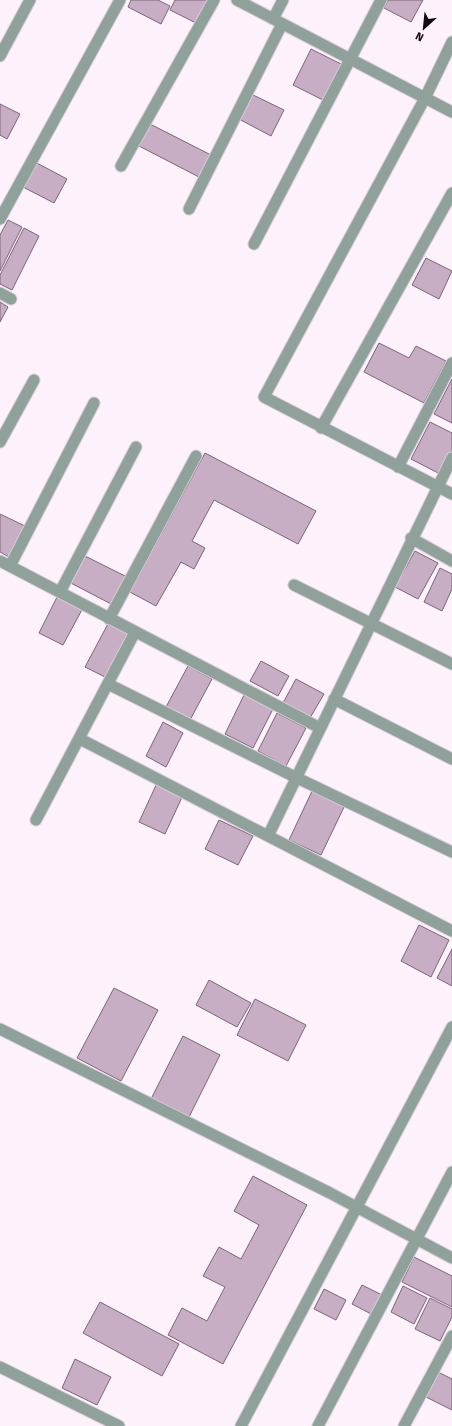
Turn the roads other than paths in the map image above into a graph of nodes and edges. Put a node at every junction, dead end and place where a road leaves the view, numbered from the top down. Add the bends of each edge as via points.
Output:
1 (30, 0) edge
2 (120, 0) edge
3 (214, 0) edge
4 (237, 0) edge
5 (283, 0) edge
6 (381, 0) edge
7 (277, 21) junction
8 (452, 42) edge
9 (0, 56) edge
10 (350, 59) junction
11 (425, 98) junction
12 (452, 112) edge
13 (121, 166) dead end
14 (452, 193) edge
15 (189, 208) dead end
16 (0, 219) edge
17 (254, 244) dead end
18 (0, 293) edge
19 (11, 299) dead end
20 (452, 363) edge
21 (34, 380) dead end
22 (94, 403) dead end
23 (321, 428) junction
24 (0, 442) edge
25 (136, 447) dead end
26 (196, 456) dead end
27 (452, 458) edge
28 (398, 467) junction
29 (437, 486) junction
30 (452, 494) edge
31 (411, 538) junction
32 (452, 561) edge
33 (5, 564) edge
34 (294, 585) dead end
35 (60, 592) junction
36 (109, 619) junction
37 (370, 623) junction
38 (135, 632) junction
39 (452, 664) edge
40 (108, 684) junction
41 (334, 699) junction
42 (320, 728) junction
43 (80, 739) junction
44 (452, 759) edge
45 (295, 777) junction
46 (36, 820) dead end
47 (268, 836) junction
48 (452, 852) edge
49 (452, 931) edge
50 (0, 1028) edge
51 (452, 1028) edge
52 (452, 1172) edge
53 (357, 1208) junction
54 (417, 1239) junction
55 (452, 1258) edge
56 (452, 1336) edge
57 (0, 1367) edge
58 (119, 1426) edge
59 (241, 1426) edge
60 (318, 1426) edge
61 (404, 1426) edge

1 - 9 street
2 - 16 street
3 - 13 street
4 - 7 street
5 - 7 street
6 - 10 street
7 - 10 street
7 - 15 street
8 - 11 street
10 - 11 street
10 - 17 street
11 - 12 street
11 - 23 street via 264,397
14 - 23 street
18 - 19 street
20 - 28 street
21 - 24 street
22 - 33 street
23 - 28 street
25 - 35 street
26 - 36 street
27 - 29 street
28 - 29 street
29 - 30 street
29 - 31 street
31 - 32 street
31 - 37 street
33 - 35 street
34 - 37 street
35 - 36 street
36 - 38 street
37 - 39 street
37 - 41 street
38 - 40 street
38 - 42 street
40 - 43 street
40 - 45 street
41 - 42 street
41 - 44 street
42 - 45 street
43 - 46 street
43 - 47 street
45 - 47 street
45 - 48 street
47 - 49 street
50 - 53 street
51 - 53 street
52 - 54 street
53 - 54 street
53 - 59 street
54 - 55 street
54 - 60 street
56 - 61 street
57 - 58 street

